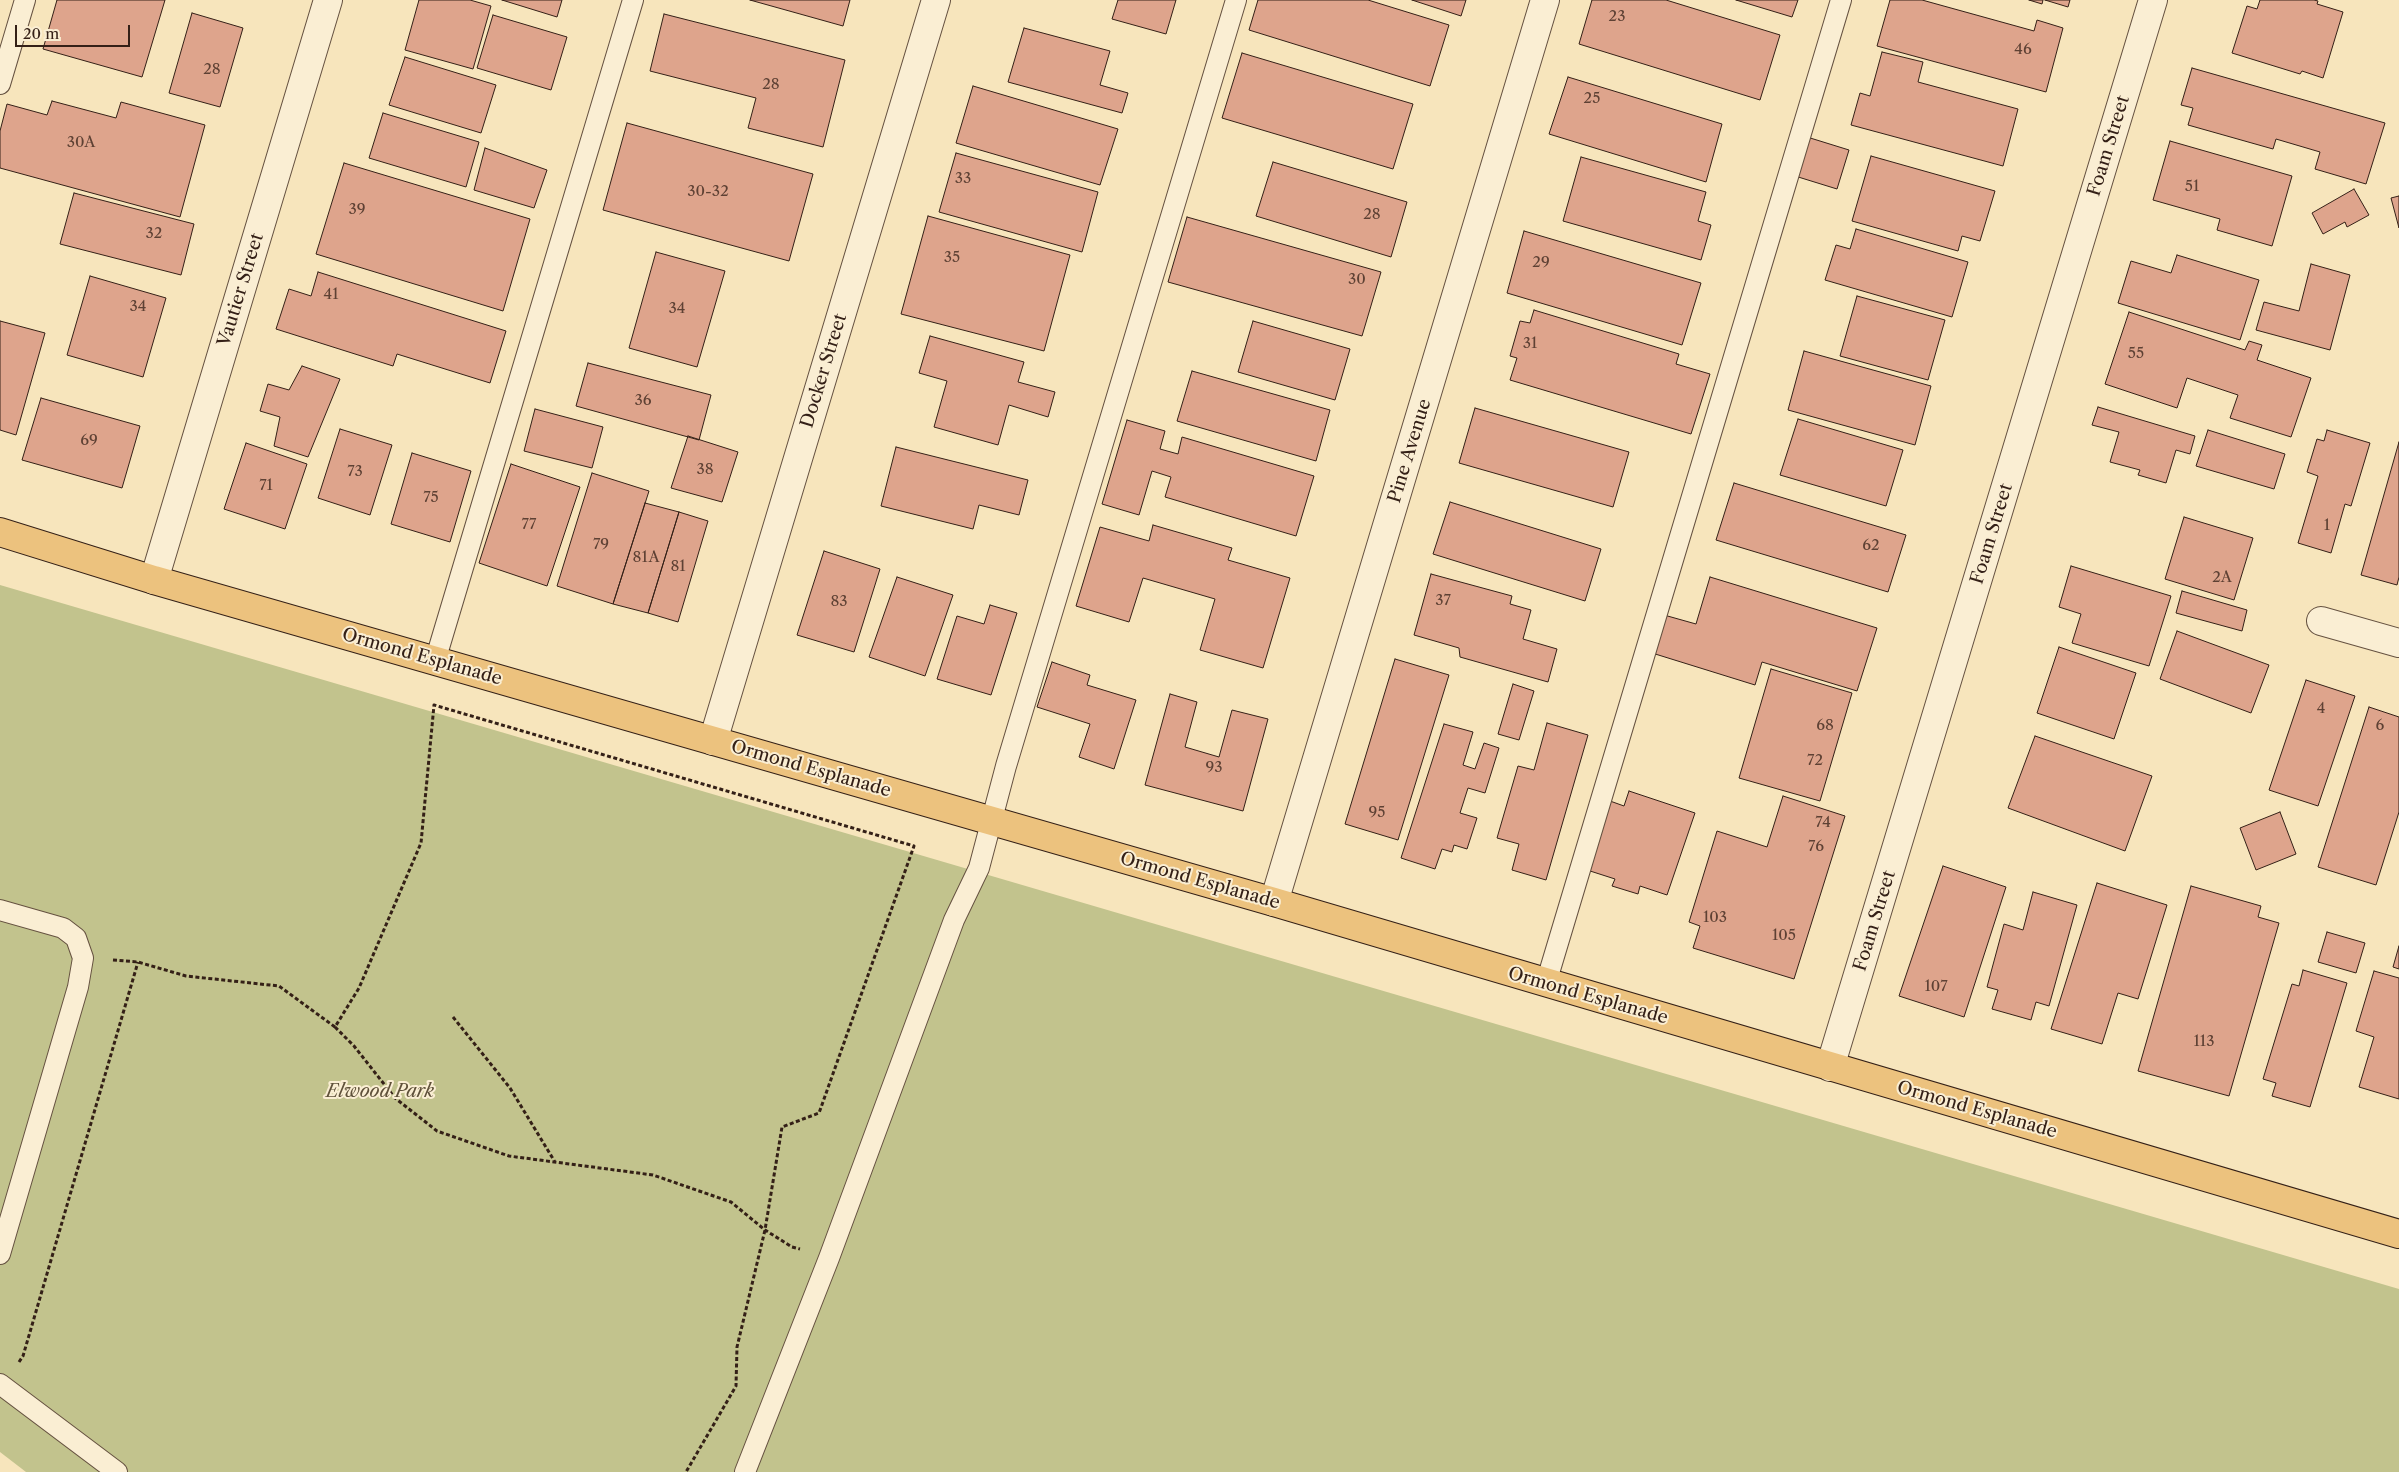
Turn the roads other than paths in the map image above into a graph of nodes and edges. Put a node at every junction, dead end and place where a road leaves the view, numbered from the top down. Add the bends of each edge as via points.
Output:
1 (25, 0) edge
2 (328, 0) edge
3 (632, 0) edge
4 (936, 0) edge
5 (1236, 0) edge
6 (1545, 0) edge
7 (1841, 0) edge
8 (2153, 0) edge
9 (0, 84) edge
10 (0, 532) edge
11 (154, 580) junction
12 (2321, 620) dead end
13 (2399, 643) edge
14 (435, 661) junction
15 (713, 741) junction
16 (992, 821) junction
17 (1274, 902) junction
18 (0, 910) edge
19 (1546, 984) junction
20 (1830, 1067) junction
21 (2399, 1234) edge
22 (0, 1254) edge
23 (1, 1384) edge
24 (117, 1472) edge
25 (746, 1472) edge

1 - 9 lane
2 - 11 street, Vautier Street
3 - 14 lane
4 - 15 street, Docker Street
5 - 16 lane
6 - 17 street, Pine Avenue
7 - 19 lane
8 - 20 street, Foam Street
10 - 11 main road, Ormond Esplanade
11 - 14 main road, Ormond Esplanade
12 - 13 street
14 - 15 main road, Ormond Esplanade
15 - 16 main road, Ormond Esplanade
16 - 17 main road, Ormond Esplanade
16 - 25 lane via 979,868 954,920
17 - 19 main road, Ormond Esplanade
18 - 22 lane via 63,928 76,938 83,958 78,987
19 - 20 main road, Ormond Esplanade
20 - 21 main road, Ormond Esplanade
23 - 24 lane

